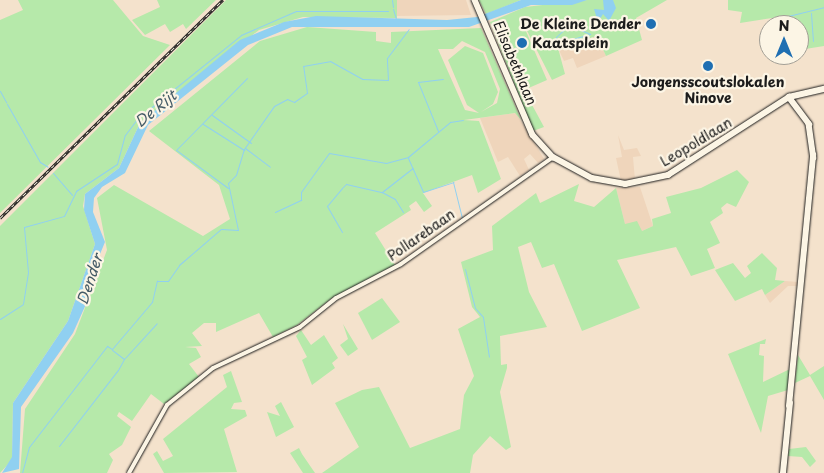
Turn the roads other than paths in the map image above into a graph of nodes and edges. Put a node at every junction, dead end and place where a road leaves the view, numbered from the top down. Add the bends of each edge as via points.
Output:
1 (475, 0) edge
2 (824, 89) edge
3 (790, 97) junction
4 (552, 157) junction
5 (129, 473) edge
6 (783, 473) edge

1 - 4 main road, Elisabethlaan via 529,128
2 - 3 main road
3 - 4 main road, Leopoldlaan via 682,168 652,180 625,184 592,178
3 - 6 main road via 812,134 814,155
4 - 5 street, Pollarebaan via 401,264 336,298 300,326 230,358 172,401

